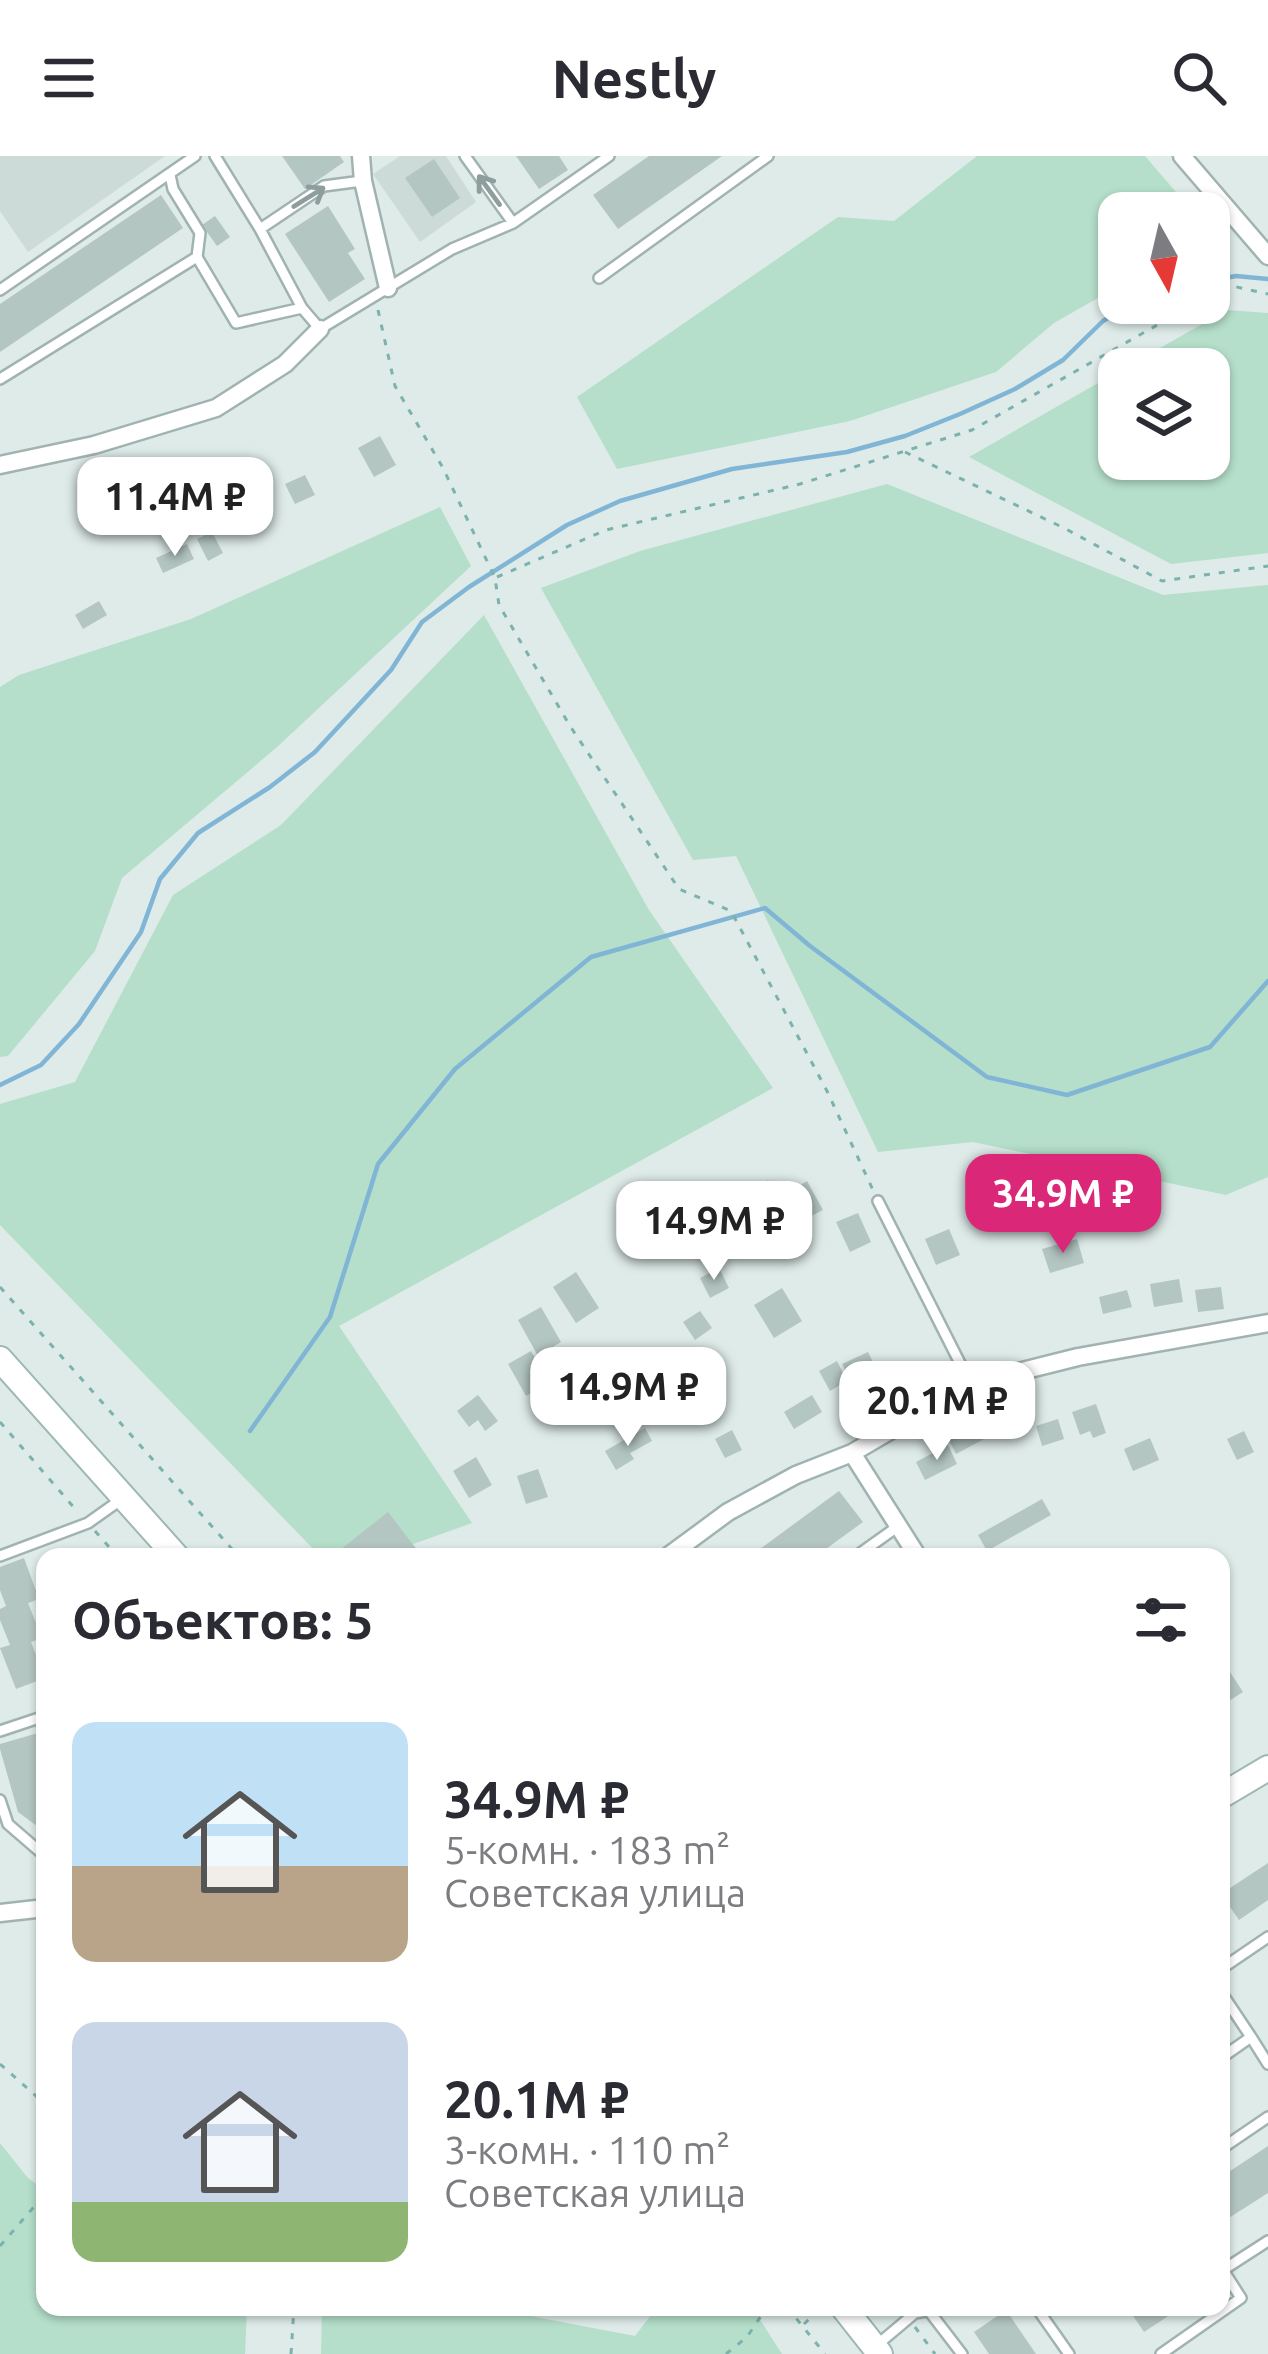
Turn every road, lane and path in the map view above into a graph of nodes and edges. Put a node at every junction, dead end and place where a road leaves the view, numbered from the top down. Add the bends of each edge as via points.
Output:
1 (195, 156) edge
2 (215, 156) edge
3 (361, 156) edge
4 (465, 156) edge
5 (609, 156) edge
6 (768, 156) edge
7 (1183, 156) edge
8 (170, 175) junction
9 (363, 181) junction
10 (513, 223) junction
11 (260, 229) junction
12 (1268, 256) edge
13 (197, 257) junction
14 (599, 278) dead end
15 (1230, 285) edge
16 (0, 290) edge
17 (382, 292) junction
18 (1268, 294) edge
19 (302, 308) junction
20 (1159, 324) edge
21 (320, 329) junction
22 (0, 379) edge
23 (903, 452) junction
24 (0, 465) edge
25 (1268, 566) edge
26 (495, 578) junction
27 (878, 1201) joint
28 (0, 1287) edge
29 (1268, 1323) edge
30 (0, 1359) edge
31 (970, 1384) junction
32 (0, 1422) edge
33 (852, 1453) junction
34 (124, 1498) junction
35 (88, 1522) junction
36 (897, 1527) junction
37 (43, 1542) junction
38 (45, 1548) edge
39 (110, 1548) edge
40 (170, 1548) edge
41 (231, 1548) edge
42 (679, 1548) edge
43 (868, 1548) edge
44 (912, 1548) edge
45 (0, 1556) edge
46 (36, 1719) edge
47 (0, 1730) edge
48 (1268, 1768) edge
49 (1230, 1791) edge
50 (0, 1800) edge
51 (36, 1848) edge
52 (36, 1909) edge
53 (0, 1913) edge
54 (1268, 1937) edge
55 (1230, 1963) edge
56 (1230, 2005) edge
57 (1251, 2037) junction
58 (1230, 2052) edge
59 (0, 2064) edge
60 (1268, 2064) edge
61 (36, 2096) edge
62 (1268, 2116) edge
63 (1230, 2143) edge
64 (36, 2204) edge
65 (0, 2246) edge
66 (1266, 2246) edge
67 (1230, 2266) edge
68 (1230, 2281) edge
69 (1230, 2306) edge
70 (293, 2316) edge
71 (760, 2316) edge
72 (795, 2316) edge
73 (818, 2316) edge
74 (840, 2316) edge
75 (912, 2316) edge
76 (933, 2316) edge
77 (1042, 2316) edge
78 (1215, 2316) edge
79 (803, 2325) junction
80 (877, 2351) edge
81 (291, 2354) edge
82 (726, 2354) edge
83 (826, 2354) edge
84 (962, 2354) edge
85 (1069, 2354) edge
86 (1161, 2354) edge

1 - 8 lane
2 - 11 lane
3 - 9 street
10 -> 4 lane
5 - 10 lane
6 - 14 lane
7 - 12 street
8 - 13 lane via 200,233
8 - 16 lane
11 -> 9 lane via 324,186
9 - 17 street
10 - 17 lane
11 - 19 lane
13 - 19 lane via 236,323
13 - 22 lane
15 - 18 path
17 - 21 lane
17 - 26 path via 395,386
19 - 21 lane
20 - 23 path via 972,430
21 - 24 street via 285,364 216,408
23 - 25 path via 1162,581
23 - 26 path via 606,530
26 - 27 path via 499,604 569,727 679,889 731,911
27 - 31 lane
28 - 41 path
29 - 31 street
30 - 34 street
31 - 33 street
32 - 35 path
33 - 36 street
33 - 42 street via 796,1474
34 - 35 lane
34 - 40 street
35 - 37 lane
35 - 39 path
36 - 43 lane
36 - 44 street
37 - 38 lane
37 - 45 lane
46 - 47 lane
48 - 49 street
50 - 51 lane via 8,1824
52 - 53 street
54 - 55 lane
56 - 57 lane
57 - 58 lane
57 - 60 lane
59 - 61 path
62 - 63 lane
64 - 65 path
66 - 67 lane
68 - 69 lane via 1241,2298
70 - 81 path
71 - 82 path
72 - 79 path
73 - 79 path
74 - 80 street
75 - 80 lane
76 - 84 lane
77 - 85 lane
78 - 86 lane
79 - 83 path

